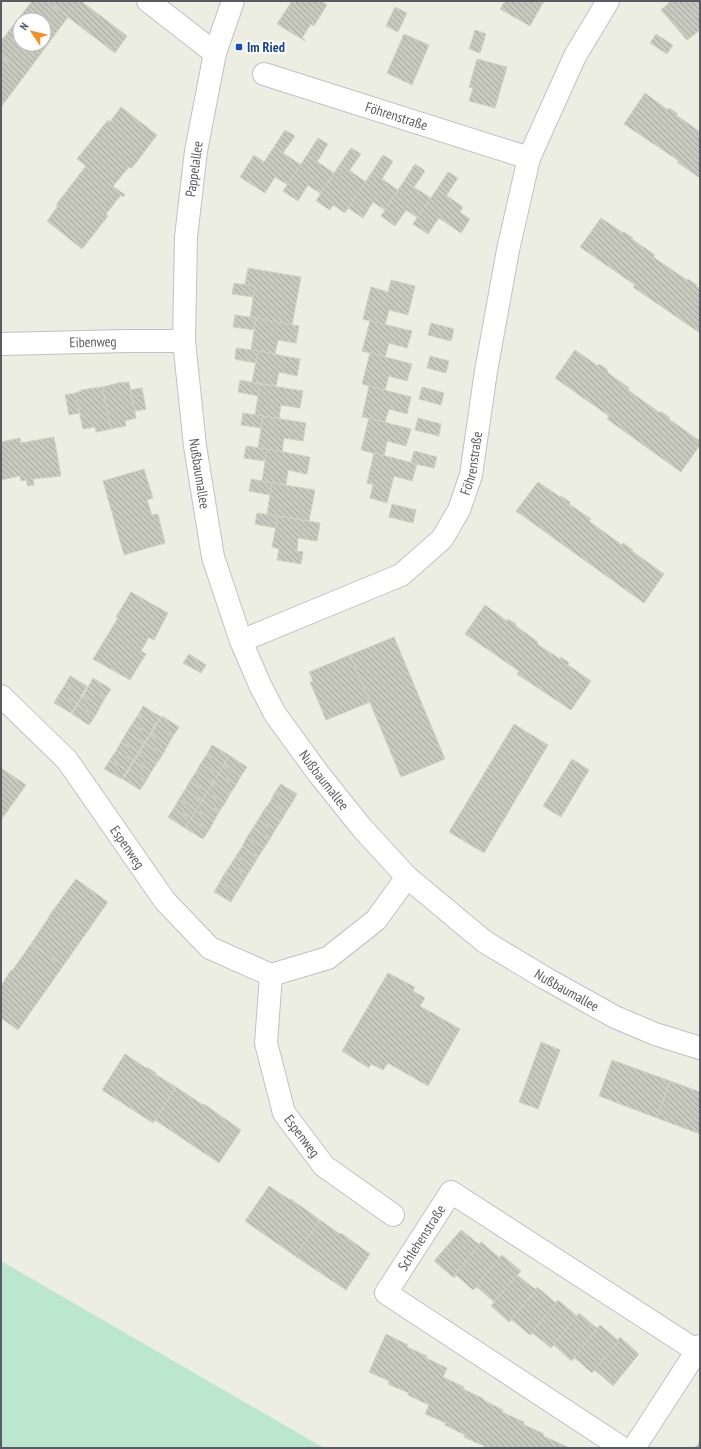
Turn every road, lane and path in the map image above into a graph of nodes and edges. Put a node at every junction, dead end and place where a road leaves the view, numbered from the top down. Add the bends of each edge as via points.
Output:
1 (148, 1) edge
2 (233, 1) edge
3 (608, 1) edge
4 (215, 53) junction
5 (264, 74) dead end
6 (529, 158) junction
7 (184, 341) junction
8 (1, 344) edge
9 (241, 641) junction
10 (1, 696) edge
11 (407, 877) junction
12 (271, 975) junction
13 (700, 1048) edge
14 (393, 1215) dead end
15 (698, 1348) edge
16 (622, 1448) edge
17 (634, 1448) edge

1 - 4 street
2 - 4 street, Pappelallee
3 - 6 street, Föhrenstraße via 575,56
4 - 7 street, Pappelallee via 196,151 186,237
5 - 6 street, Föhrenstraße
6 - 9 street, Föhrenstraße via 508,250 486,371 471,475 459,510 442,539 401,575
7 - 8 street, Eibenweg
7 - 9 street, Nußbaumallee via 195,446 213,557
9 - 11 street, Nußbaumallee via 275,714 362,828
10 - 12 street, Espenweg via 67,760 165,901 210,948
11 - 12 street via 376,920 328,958
11 - 13 street, Nußbaumallee via 485,942 545,978 615,1017 655,1034
12 - 14 street, Espenweg via 266,1043 284,1113 324,1166
15 - 16 street, Schlehenstraße via 451,1192 386,1293
15 - 17 street, Schlehenstraße

